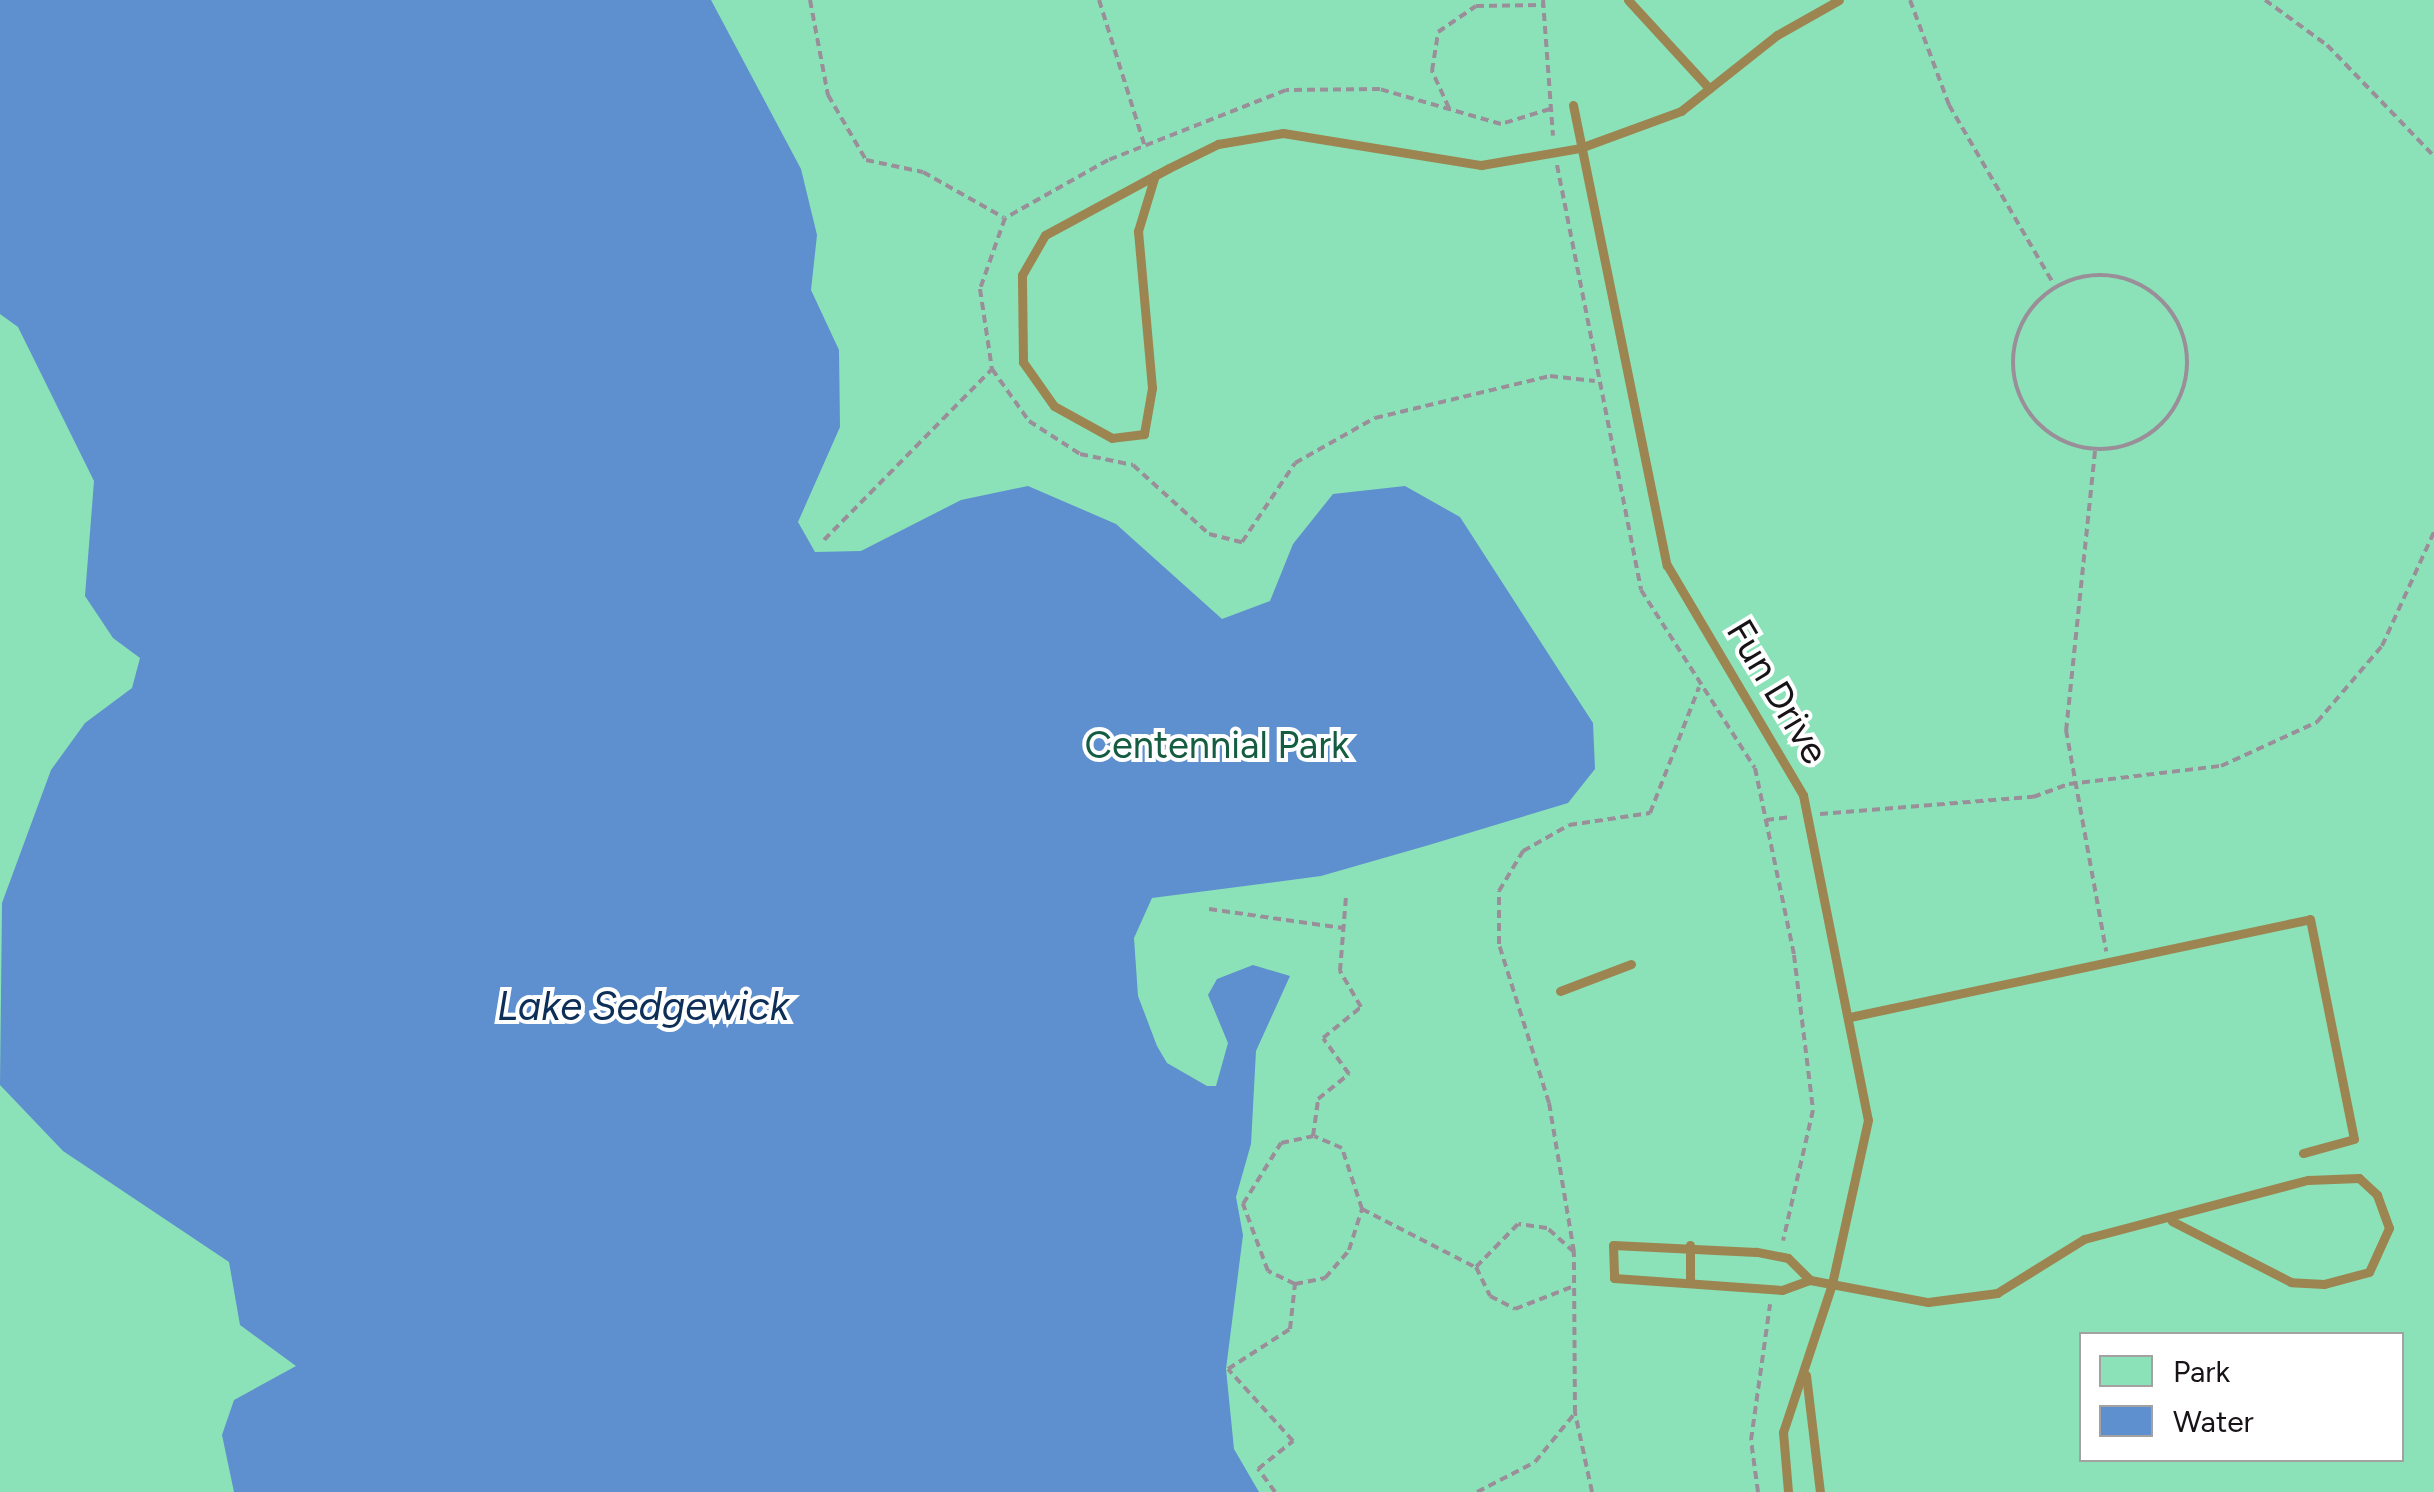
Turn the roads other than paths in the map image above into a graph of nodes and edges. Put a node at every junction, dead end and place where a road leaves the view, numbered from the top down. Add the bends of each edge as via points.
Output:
1 (1628, 0) edge
2 (1840, 0) edge
3 (1709, 88) junction
4 (1573, 106) dead end
5 (1580, 148) junction
6 (1155, 176) junction
7 (1631, 964) dead end
8 (1560, 991) dead end
9 (1850, 1017) junction
10 (2303, 1152) dead end
11 (2172, 1221) junction
12 (1690, 1245) junction
13 (1810, 1280) junction
14 (1690, 1282) junction
15 (1832, 1284) junction
16 (1806, 1372) junction
17 (1788, 1492) edge
18 (1820, 1492) edge

1 - 3 lane
2 - 3 lane
3 - 5 lane via 1681,111
4 - 5 lane, Fun Drive
5 - 6 lane via 1480,164 1357,138 1283,133 1218,144
5 - 9 lane, Fun Drive via 1668,566 1803,795
6 - 6 lane via 1045,235 1022,274 1022,362 1054,406 1112,438 1144,434 1152,388 1138,231
7 - 8 lane
9 - 10 lane via 2310,919 2354,1139
9 - 15 lane, Fun Drive via 1866,1158
11 - 11 lane via 2291,1282 2324,1284 2368,1272 2389,1228 2378,1194 2359,1178 2250,1192
11 - 15 lane via 2084,1240 1997,1293 1928,1302
12 - 13 lane via 1780,1256
12 - 14 lane
12 - 14 lane via 1613,1246 1614,1278
13 - 14 lane via 1772,1289
13 - 15 lane
15 - 16 lane, Fun Drive
16 - 17 lane, Fun Drive via 1782,1432
16 - 18 lane, Fun Drive

